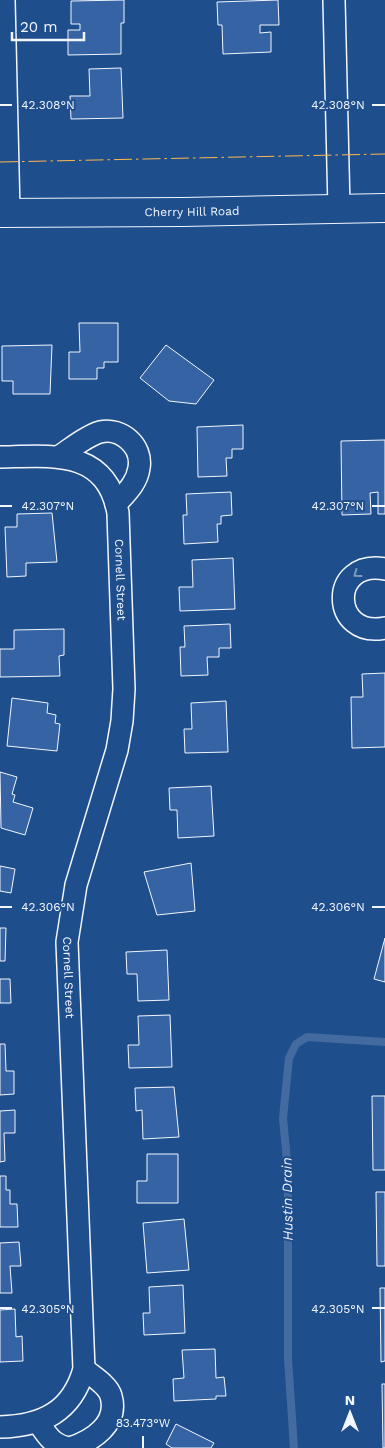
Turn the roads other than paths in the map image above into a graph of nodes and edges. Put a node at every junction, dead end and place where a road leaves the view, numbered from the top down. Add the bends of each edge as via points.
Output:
1 (4, 0) edge
2 (334, 0) edge
3 (339, 208) junction
4 (385, 208) edge
5 (4, 212) edge
6 (60, 456) junction
7 (0, 458) edge
8 (116, 504) junction
9 (385, 569) edge
10 (385, 628) edge
11 (84, 1369) junction
12 (38, 1422) junction
13 (0, 1427) edge
14 (69, 1448) edge

1 - 5 street
2 - 3 street
3 - 4 main road, Cherry Hill Road
3 - 5 main road, Cherry Hill Road
6 - 7 street
6 - 8 street, Cornell Street via 74,459 96,471
6 - 8 street via 99,433 112,431 133,443 140,467 132,487
8 - 11 street, Cornell Street via 122,721 117,750 76,885 67,942
9 -> 10 street via 362,569 352,576 345,587 343,599 345,611 352,621 363,628
11 - 12 street, Cornell Street via 80,1384 63,1407
11 - 14 street via 111,1395 111,1412 105,1428 94,1438
12 - 13 street
12 - 14 street via 50,1440

